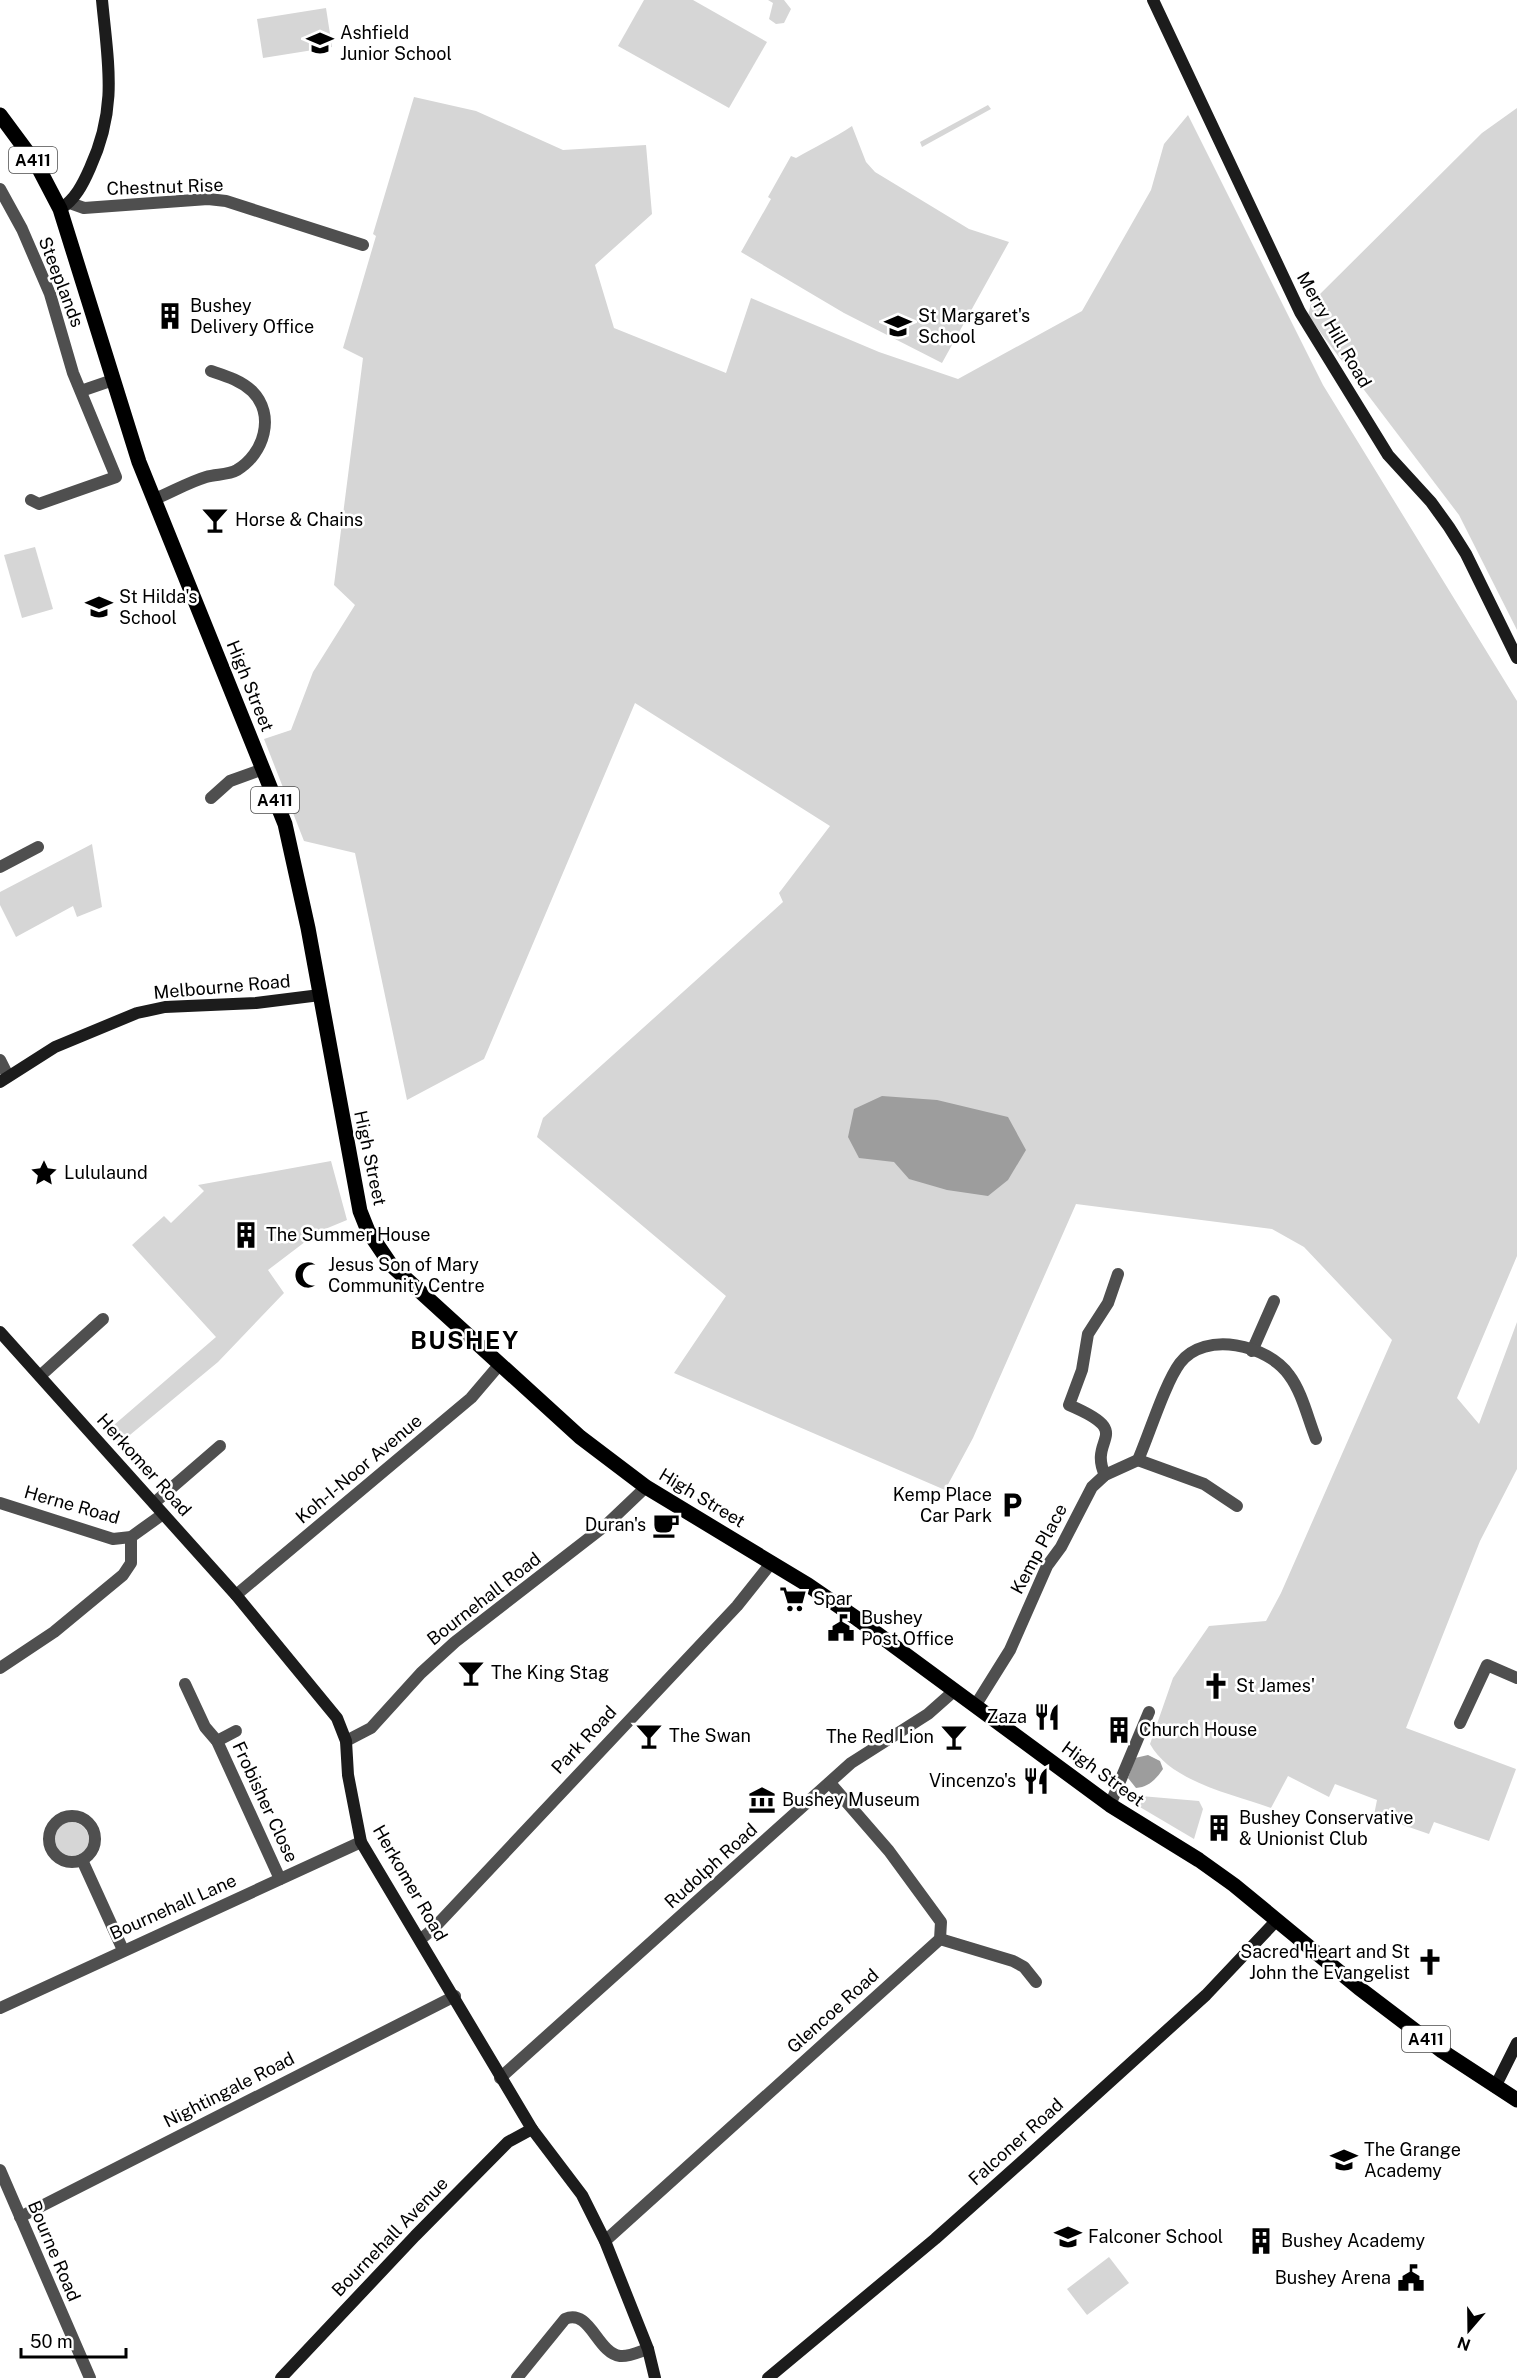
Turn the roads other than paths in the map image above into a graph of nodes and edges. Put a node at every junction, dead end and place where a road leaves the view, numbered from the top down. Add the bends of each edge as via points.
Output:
1 (102, 0) edge
2 (1153, 0) edge
3 (0, 114) edge
4 (0, 189) edge
5 (65, 206) junction
6 (363, 245) dead end
7 (211, 371) dead end
8 (113, 380) junction
9 (81, 391) junction
10 (155, 499) junction
11 (31, 500) dead end
12 (1517, 658) edge
13 (263, 769) junction
14 (211, 798) dead end
15 (38, 847) dead end
16 (0, 867) edge
17 (320, 995) junction
18 (0, 1060) edge
19 (4, 1079) edge
20 (1118, 1274) dead end
21 (1274, 1301) dead end
22 (103, 1319) dead end
23 (0, 1332) edge
24 (1252, 1351) junction
25 (500, 1364) junction
26 (40, 1376) junction
27 (1316, 1438) dead end
28 (220, 1446) dead end
29 (1138, 1461) junction
30 (1106, 1475) junction
31 (646, 1486) junction
32 (0, 1503) edge
33 (154, 1503) junction
34 (1236, 1506) dead end
35 (163, 1514) junction
36 (131, 1537) junction
37 (772, 1563) junction
38 (236, 1595) junction
39 (0, 1668) edge
40 (1517, 1678) edge
41 (185, 1684) dead end
42 (954, 1691) junction
43 (975, 1706) junction
44 (1149, 1712) dead end
45 (1460, 1723) dead end
46 (236, 1731) dead end
47 (217, 1741) junction
48 (346, 1741) junction
49 (830, 1783) junction
50 (1110, 1805) junction
51 (362, 1842) junction
52 (82, 1860) dead end
53 (280, 1879) junction
54 (1277, 1920) junction
55 (421, 1939) junction
56 (940, 1939) junction
57 (123, 1950) junction
58 (1036, 1982) dead end
59 (455, 1996) junction
60 (0, 2008) edge
61 (1517, 2043) edge
62 (500, 2078) junction
63 (1495, 2087) junction
64 (1517, 2100) edge
65 (532, 2129) junction
66 (0, 2170) edge
67 (20, 2217) junction
68 (606, 2241) junction
69 (648, 2349) junction
70 (90, 2378) edge
71 (281, 2378) edge
72 (517, 2378) edge
73 (655, 2378) edge
74 (768, 2378) edge

1 - 5 street via 109,110 100,146
2 - 12 street, Merry Hill Road via 1300,312 1388,455 1449,526
3 - 5 main road, A411
4 - 9 street, Steeplands via 50,294
5 - 6 street, Chestnut Rise via 226,201
5 - 8 main road, High Street / A411
7 - 10 street via 242,383 257,397 265,420 261,442 250,461 235,471 205,477
8 - 9 street
8 - 10 main road, High Street / A411
9 - 11 street, Steeplands via 116,477 39,504
10 - 13 main road, High Street / A411
13 - 14 street via 230,781
13 - 17 main road, High Street / A411 via 285,824
15 - 16 street
17 - 19 street, Melbourne Road via 256,1003 165,1007 137,1013 55,1047
17 - 25 main road, High Street / A411 via 357,1199 368,1231 412,1288
18 - 19 street
20 - 30 street via 1107,1303 1088,1334 1082,1370 1069,1405 1095,1416 1104,1426 1102,1465
21 - 24 street
22 - 26 street
23 - 26 street, Herkomer Road
24 - 27 street via 1279,1365 1291,1377
24 - 29 street via 1212,1344 1186,1357 1172,1377
25 - 31 main road, High Street / A411 via 580,1437
25 - 38 street, Koh-I-Noor Avenue via 471,1398
26 - 33 street, Herkomer Road
28 - 33 street
29 - 30 street, Kemp Place
29 - 34 street via 1204,1484
30 - 43 street, Kemp Place via 1097,1480 1088,1494 1036,1588 1010,1650
31 - 37 main road, High Street / A411
31 - 48 street, Bournehall Road via 606,1526 455,1642 371,1728
32 - 36 street, Herne Road via 114,1539
33 - 35 street, Herkomer Road
35 - 36 street, Herne Road
35 - 38 street, Herkomer Road
36 - 39 street via 131,1563 123,1575 54,1632
37 - 42 main road, High Street / A411 via 856,1618
37 - 55 street, Park Road via 736,1606
38 - 48 street, Herkomer Road via 336,1718
40 - 45 street via 1487,1665
41 - 47 street, Frobisher Close via 205,1727
42 - 43 main road, High Street / A411
42 - 49 street, Rudolph Road via 928,1714 851,1763
43 - 50 main road, High Street / A411
44 - 50 street
46 - 47 street, Frobisher Close
47 - 53 street, Frobisher Close
48 - 51 street, Herkomer Road via 348,1775
49 - 56 street via 889,1851 940,1922
49 - 62 street, Rudolph Road
50 - 54 main road, High Street / A411 via 1199,1860
51 - 53 street, Bournehall Lane
51 - 55 street, Herkomer Road
52 - 57 street
53 - 57 street, Bournehall Lane
54 - 63 main road, A411 via 1359,1988
54 - 74 street, Falconer Road via 1206,1995 1028,2157
55 - 59 street, Herkomer Road
56 - 58 street via 1014,1961
56 - 68 street, Glencoe Road
57 - 60 street, Bournehall Lane
59 - 62 street, Herkomer Road
59 - 67 street, Nightingale Road
61 - 63 street
62 - 65 street, Herkomer Road
63 - 64 main road, A411
65 - 68 street, Herkomer Road via 582,2195
65 - 71 street, Bournehall Avenue via 508,2142
66 - 67 street, Bourne Road
67 - 70 street, Bourne Road
68 - 69 street, Herkomer Road
69 - 72 street via 629,2355 614,2354 586,2324 570,2317
69 - 73 street, Herkomer Road

